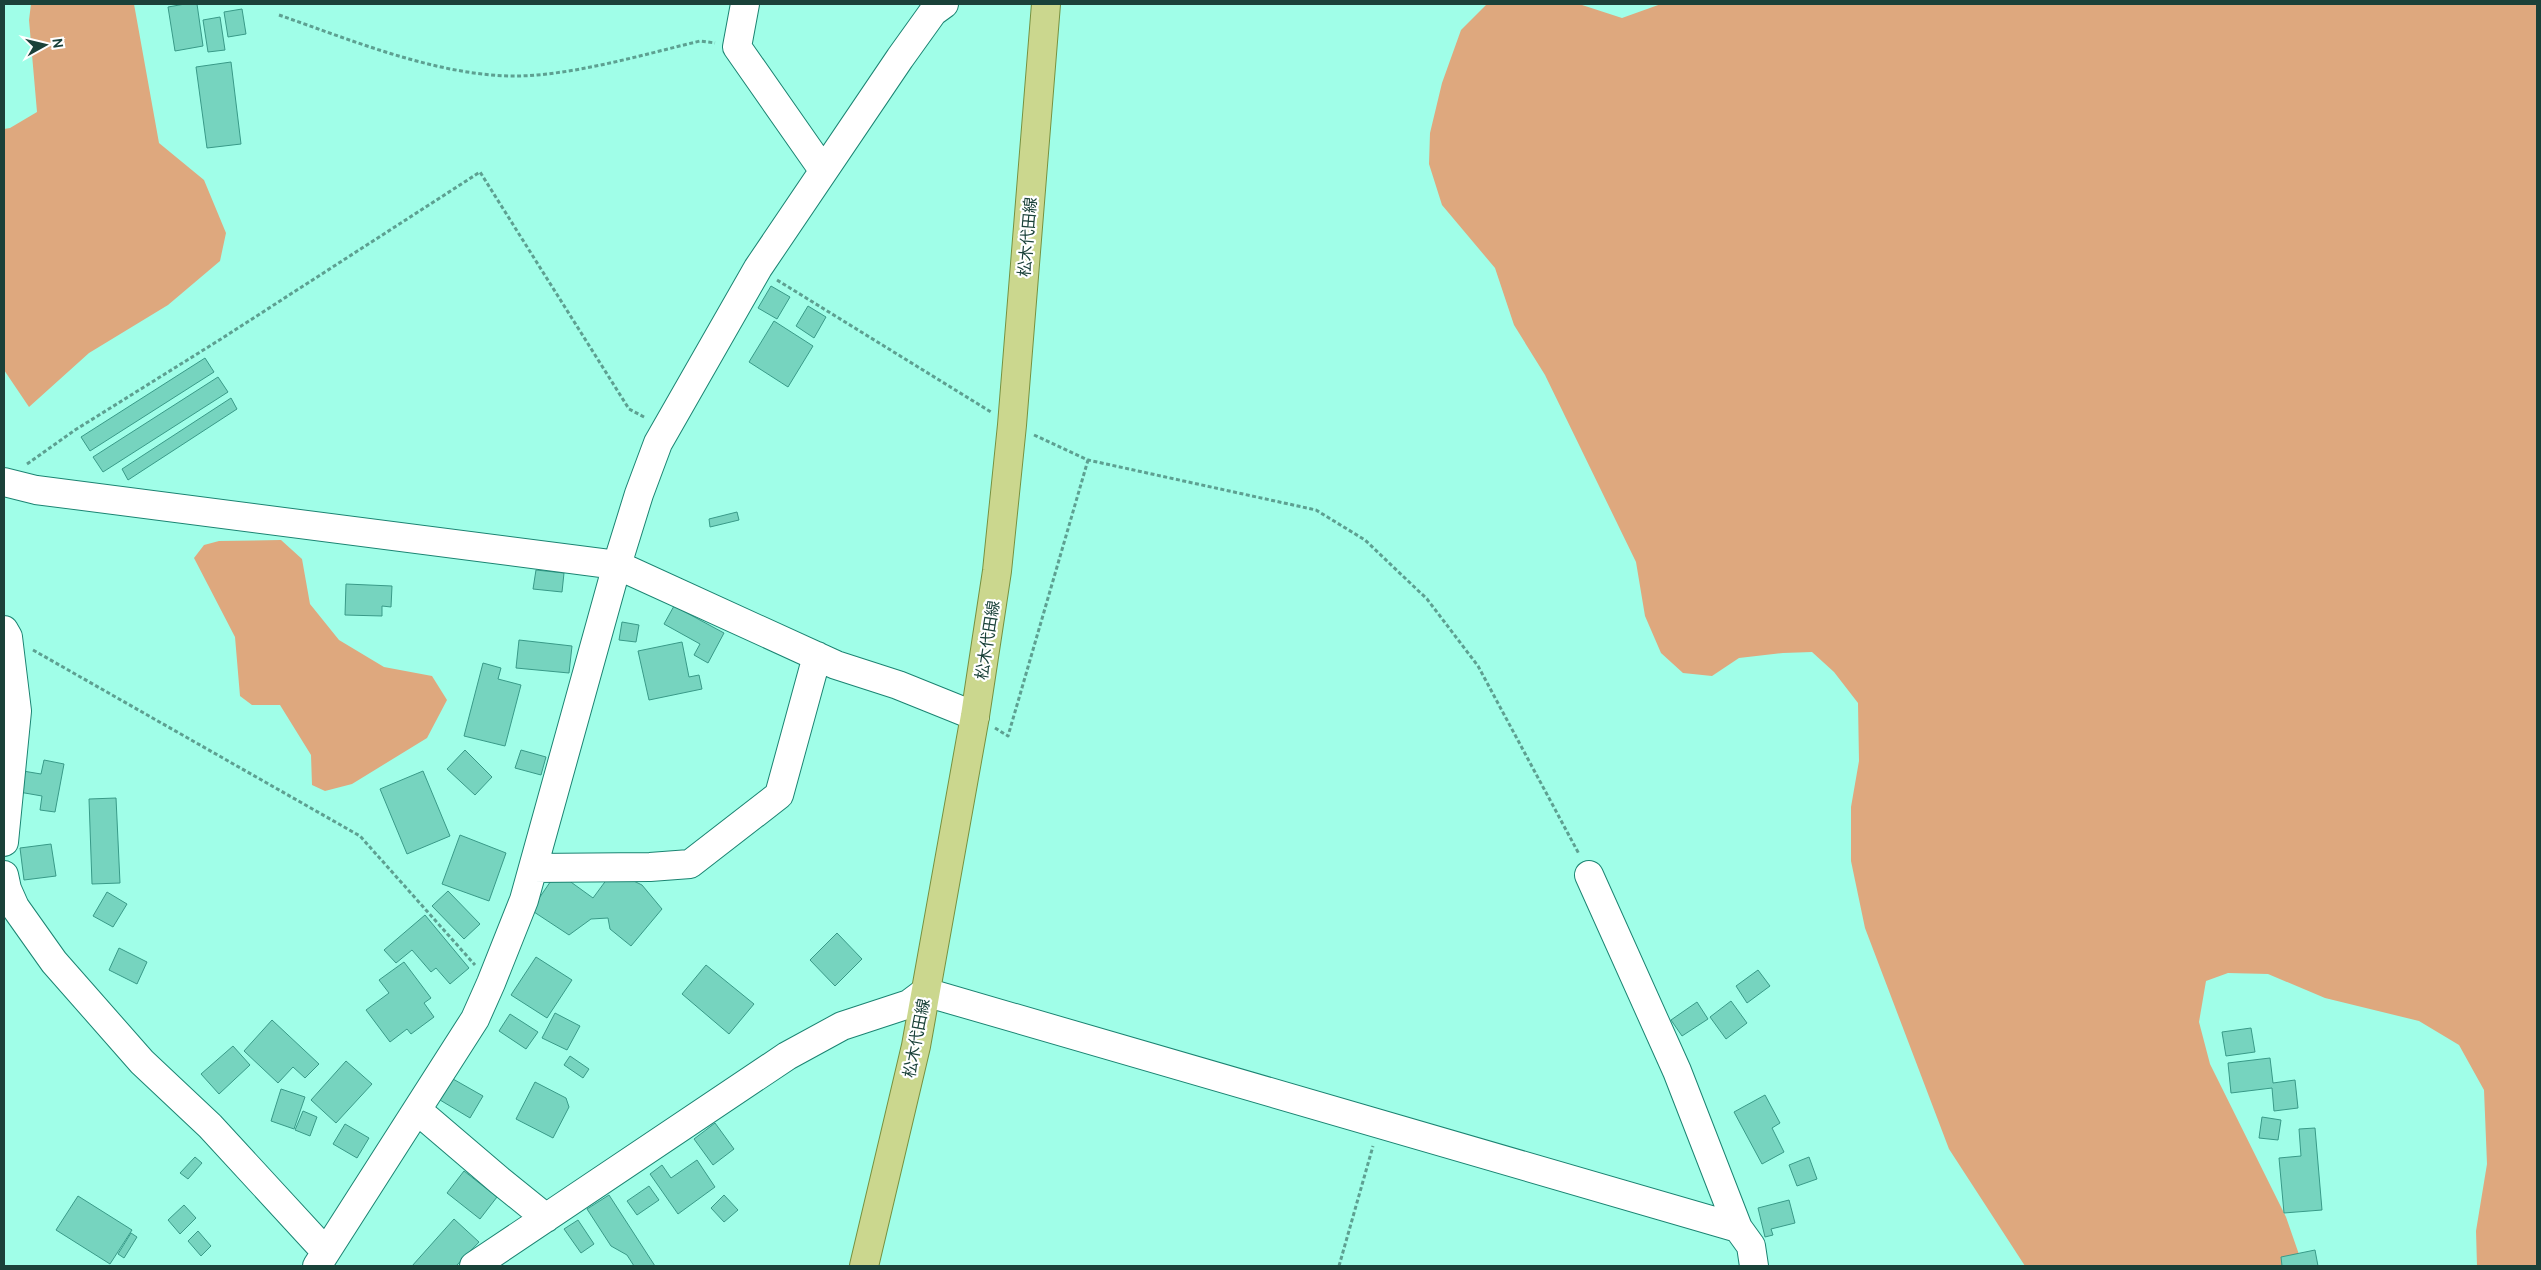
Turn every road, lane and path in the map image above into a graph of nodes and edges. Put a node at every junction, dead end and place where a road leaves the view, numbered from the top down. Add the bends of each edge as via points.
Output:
1 (745, 4) edge
2 (944, 4) edge
3 (1046, 4) edge
4 (279, 15) dead end
5 (737, 47) junction
6 (822, 170) junction
7 (758, 268) junction
8 (1012, 425) junction
9 (667, 429) junction
10 (1088, 460) junction
11 (12, 476) edge
12 (617, 565) junction
13 (6, 633) edge
14 (817, 656) junction
15 (975, 716) junction
16 (1008, 736) dead end
17 (4, 842) edge
18 (533, 868) junction
19 (4, 874) edge
20 (1590, 875) joint
21 (491, 983) junction
22 (925, 992) junction
23 (417, 1110) junction
24 (1379, 1124) junction
25 (546, 1218) junction
26 (1738, 1228) junction
27 (322, 1259) edge
28 (474, 1266) edge
29 (864, 1266) edge
30 (1339, 1266) edge
31 (1754, 1266) edge

1 - 5 street
2 - 6 street via 933,12
3 - 8 main road, 松木代田線
4 - 5 path via 444,68 480,74 535,75 588,68 700,41
5 - 6 street
6 - 7 street
7 - 8 path
7 - 9 street
8 - 10 path
8 - 15 main road, 松木代田線 via 997,571
9 - 11 path via 629,409 480,172 75,430
9 - 12 street via 658,443 639,494
10 - 16 path
10 - 20 path via 1316,510 1365,540 1427,599 1478,666
11 - 12 street via 46,491
12 - 14 street
12 - 18 street
13 - 17 street via 17,711
13 - 21 path via 360,836
14 - 15 street
14 - 18 street via 779,795 690,864
15 - 22 main road, 松木代田線
18 - 21 street via 524,900
19 - 27 street via 15,907 54,962 142,1062 210,1126
20 - 26 street via 1677,1071
21 - 23 street via 475,1018
22 - 24 street
22 - 25 street via 909,1004 842,1026 788,1056
22 - 29 main road, 松木代田線 via 916,1046
23 - 25 street
23 - 27 street
24 - 26 street
24 - 30 path
25 - 28 street
26 - 31 street via 1751,1246

